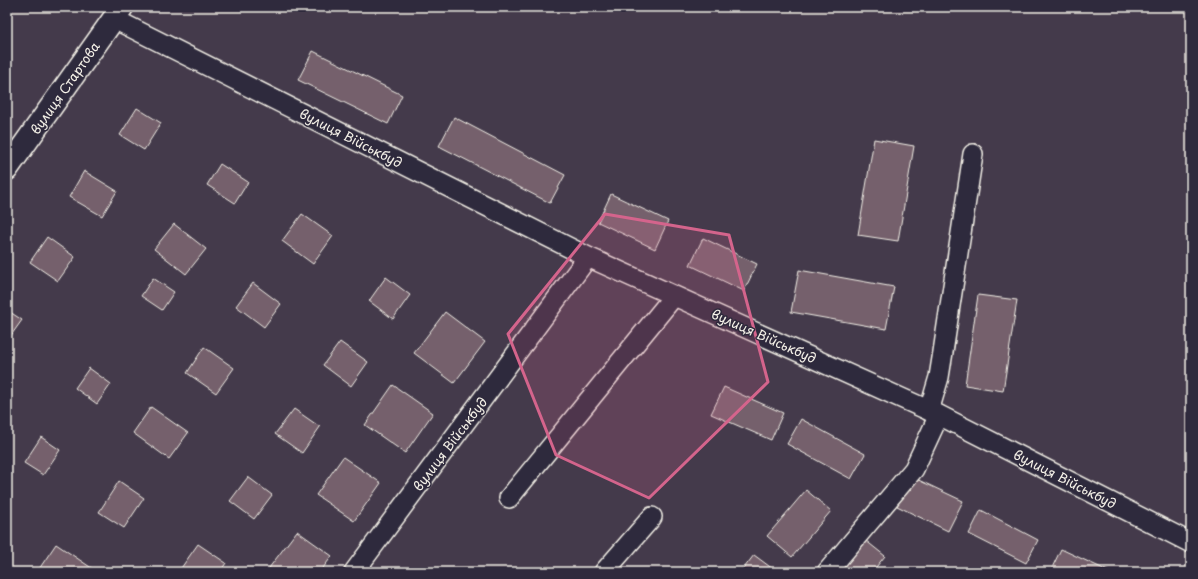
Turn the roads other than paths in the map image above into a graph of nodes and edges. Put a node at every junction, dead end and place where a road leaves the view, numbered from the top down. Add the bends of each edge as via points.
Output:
1 (118, 13) edge
2 (973, 154) dead end
3 (7, 168) edge
4 (588, 258) junction
5 (674, 296) junction
6 (934, 413) junction
7 (509, 498) dead end
8 (652, 517) dead end
9 (1191, 543) edge
10 (354, 572) edge
11 (604, 572) edge
12 (828, 572) edge

1 - 3 main road, вулиця Стартова
1 - 4 street, вулиця Військбуд
2 - 6 street
4 - 5 street, вулиця Військбуд
4 - 10 street, вулиця Військбуд
5 - 6 street, вулиця Військбуд
5 - 7 street
6 - 9 street, вулиця Військбуд
6 - 12 street via 914,469
8 - 11 street

